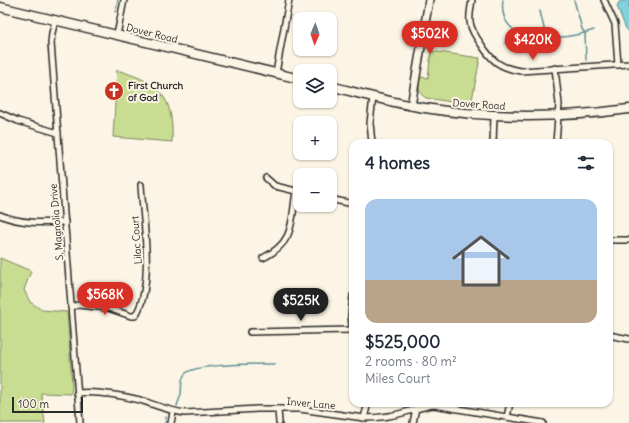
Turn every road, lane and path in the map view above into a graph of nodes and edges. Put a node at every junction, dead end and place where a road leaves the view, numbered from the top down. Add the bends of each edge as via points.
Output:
1 (124, 0) edge
2 (289, 0) edge
3 (429, 0) edge
4 (472, 0) edge
5 (604, 0) edge
6 (0, 7) edge
7 (55, 21) junction
8 (117, 35) junction
9 (629, 64) edge
10 (618, 65) junction
11 (555, 68) junction
12 (276, 73) junction
13 (293, 77) edge
14 (337, 88) edge
15 (374, 97) junction
16 (411, 106) junction
17 (629, 109) edge
18 (0, 113) edge
19 (494, 116) junction
20 (559, 116) junction
21 (58, 133) junction
22 (372, 139) edge
23 (493, 139) edge
24 (556, 139) edge
25 (266, 178) dead end
26 (141, 185) dead end
27 (293, 191) edge
28 (337, 201) edge
29 (349, 203) edge
30 (294, 212) edge
31 (0, 215) edge
32 (65, 222) junction
33 (613, 240) edge
34 (629, 240) edge
35 (262, 258) dead end
36 (72, 307) junction
37 (250, 332) dead end
38 (349, 332) edge
39 (613, 336) edge
40 (629, 338) edge
41 (77, 393) junction
42 (367, 407) edge
43 (413, 407) edge
44 (416, 407) edge
45 (446, 407) edge
46 (509, 407) edge
47 (278, 409) junction
48 (173, 412) junction
49 (507, 417) junction
50 (364, 418) junction
51 (80, 423) edge
52 (171, 423) edge
53 (279, 423) edge
54 (413, 423) edge
55 (543, 423) edge

1 - 8 street
2 - 12 street
3 - 16 main road
4 - 11 street via 471,27 494,61 506,68 521,71
5 - 10 street via 615,24
6 - 7 main road, Dover Road
7 - 8 main road, Dover Road
7 - 21 street, S. Magnolia Drive via 51,43
8 - 12 main road, Dover Road
9 - 10 street
10 - 11 street
11 - 20 street
12 - 13 main road, Dover Road
14 - 15 main road, Dover Road
15 - 16 main road, Dover Road
15 - 22 street via 370,123
16 - 19 main road, Dover Road
17 - 20 main road, Dover Road
18 - 21 street via 18,122
19 - 20 main road, Dover Road
19 - 23 street
20 - 24 street
21 - 32 street, S. Magnolia Drive
25 - 27 street via 275,186
26 - 36 street, Lilac Court via 146,278 139,310 134,316 99,306
28 - 29 street
30 - 35 street via 287,239
31 - 32 street via 11,220 34,223
32 - 36 street, S. Magnolia Drive
33 - 34 street
36 - 41 street, S. Magnolia Drive
37 - 38 street
39 - 40 street
41 - 48 street, Inver Lane via 104,393 126,397
41 - 51 street, S. Magnolia Drive
42 - 50 street
43 - 50 street, Inver Lane via 383,417
44 - 54 street
45 - 49 street, Inver Lane
46 - 49 street
47 - 48 street, Inver Lane via 193,414
47 - 50 street, Inver Lane via 312,410
47 - 53 street
48 - 52 street
49 - 55 street, Inver Lane

